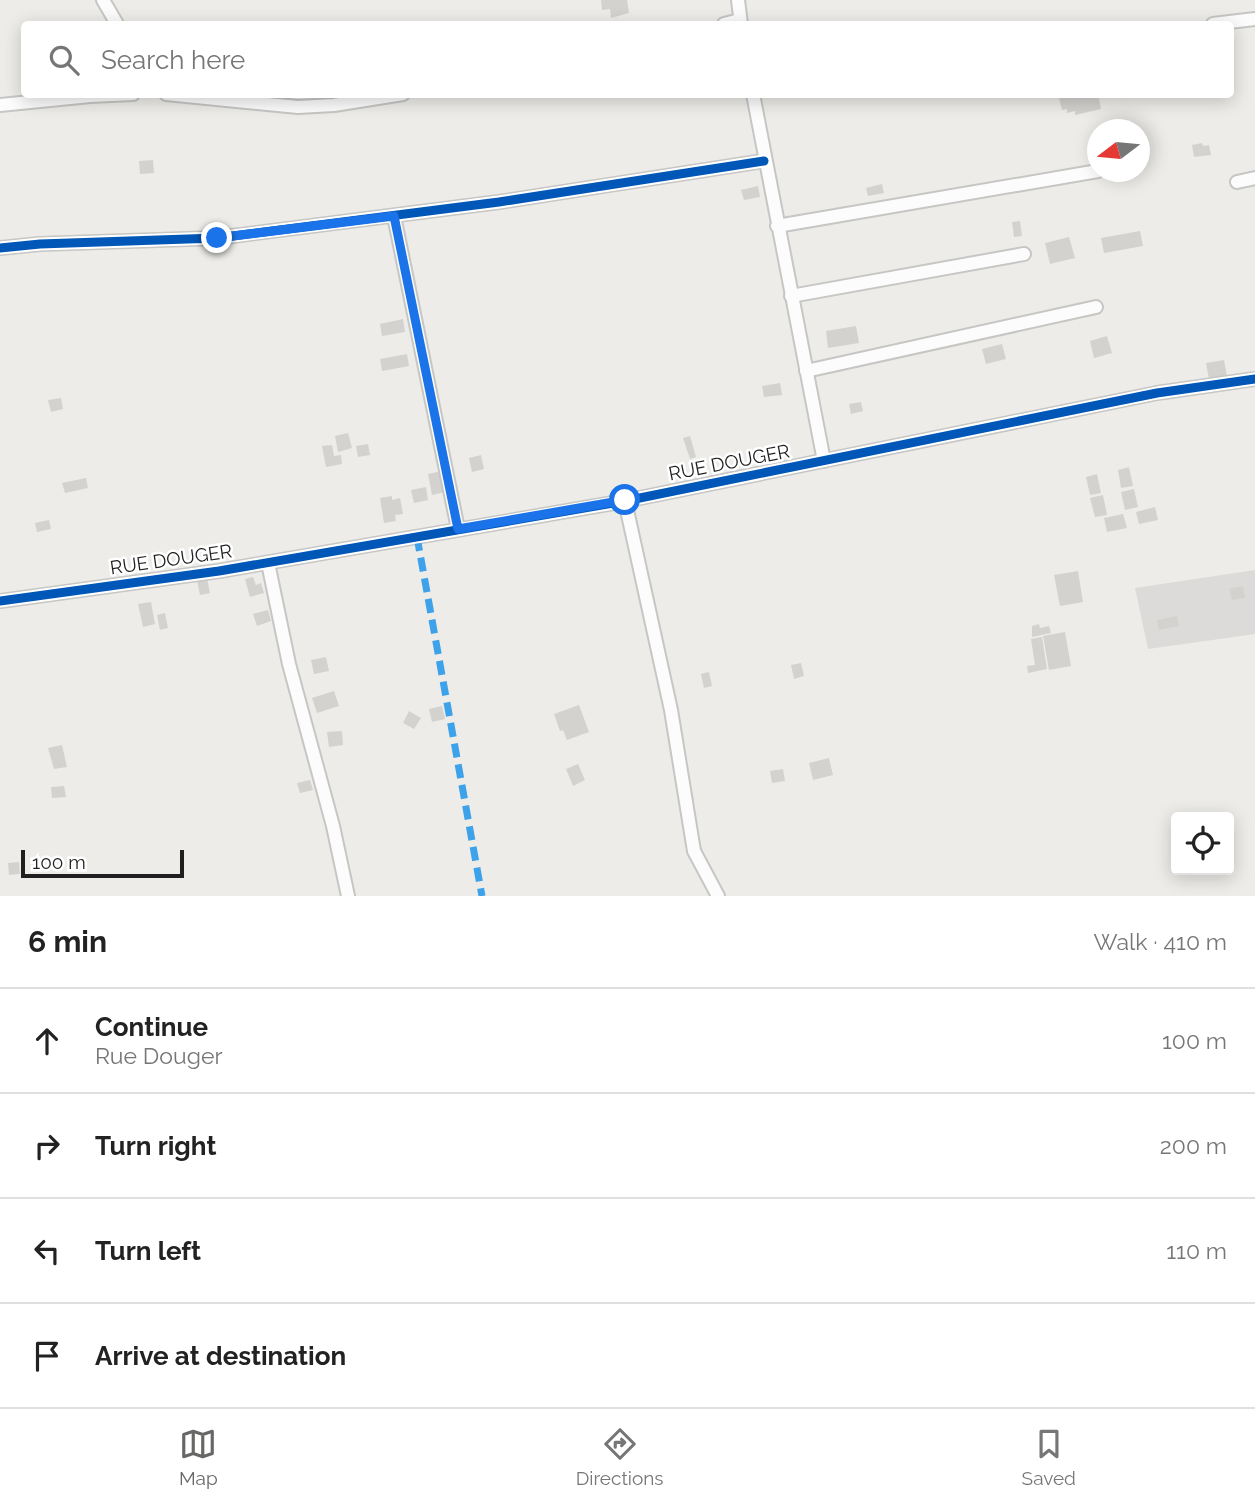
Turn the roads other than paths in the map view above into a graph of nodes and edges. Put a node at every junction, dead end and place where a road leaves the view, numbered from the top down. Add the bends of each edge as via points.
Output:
1 (103, 0) edge
2 (738, 0) edge
3 (1255, 19) edge
4 (115, 21) edge
5 (740, 21) edge
6 (1234, 22) edge
7 (70, 98) edge
8 (207, 98) edge
9 (366, 98) edge
10 (754, 98) edge
11 (0, 105) edge
12 (764, 161) junction
13 (1087, 174) edge
14 (1255, 178) edge
15 (1237, 182) dead end
16 (394, 216) junction
17 (777, 226) junction
18 (0, 248) edge
19 (1024, 254) dead end
20 (791, 296) junction
21 (1096, 307) dead end
22 (806, 371) junction
23 (1255, 379) edge
24 (824, 461) junction
25 (625, 500) junction
26 (458, 529) junction
27 (268, 563) junction
28 (0, 601) edge
29 (348, 896) edge
30 (718, 896) edge

1 - 4 street
2 - 5 street
3 - 6 street
7 - 11 street
8 - 9 street via 298,107
10 - 12 street
12 - 16 street
12 - 17 street
13 - 17 street
14 - 15 street
16 - 18 street via 217,238
16 - 26 street
17 - 20 street
19 - 20 street
20 - 22 street
21 - 22 street
22 - 24 street
23 - 24 street, RUE DOUGER via 1157,393
24 - 25 street, RUE DOUGER
25 - 26 street, RUE DOUGER
25 - 30 street via 671,710 694,850
26 - 27 street, RUE DOUGER
27 - 28 street, RUE DOUGER
27 - 29 street

